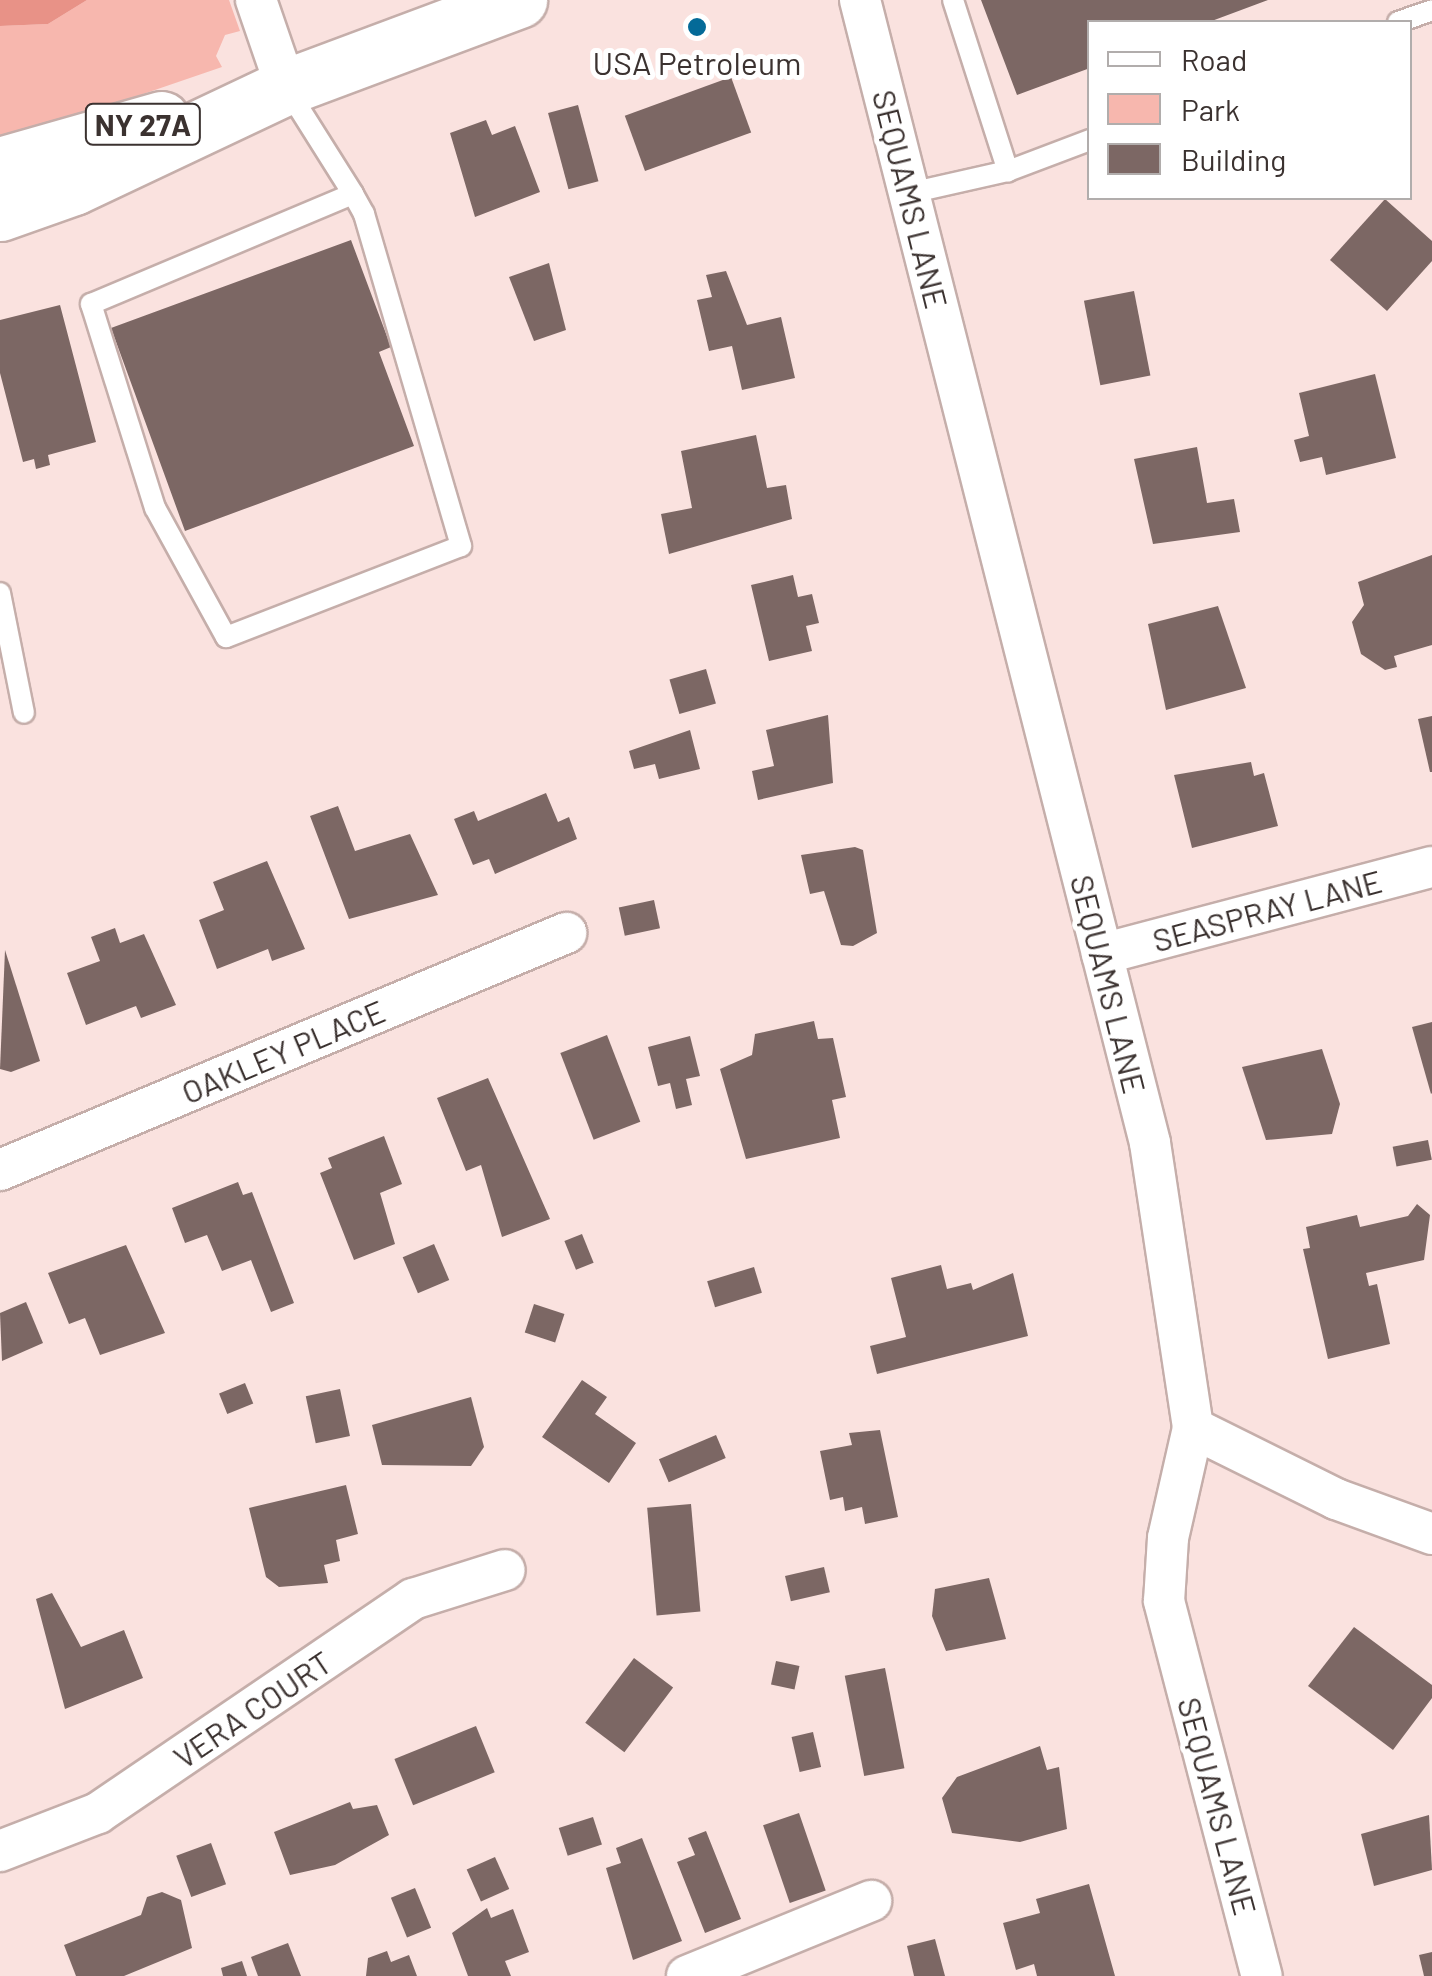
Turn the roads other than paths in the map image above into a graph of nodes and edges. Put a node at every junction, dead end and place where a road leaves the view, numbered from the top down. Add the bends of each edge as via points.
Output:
1 (256, 0) edge
2 (520, 0) edge
3 (860, 0) edge
4 (952, 0) edge
5 (1432, 10) edge
6 (450, 12) edge
7 (1404, 20) edge
8 (286, 87) junction
9 (1087, 141) edge
10 (0, 164) edge
11 (1008, 171) junction
12 (910, 193) junction
13 (352, 194) junction
14 (0, 213) edge
15 (1, 603) edge
16 (24, 713) dead end
17 (1432, 867) edge
18 (566, 932) dead end
19 (1102, 954) junction
20 (0, 1170) edge
21 (1193, 1428) junction
22 (1432, 1534) edge
23 (506, 1570) dead end
24 (0, 1850) edge
25 (871, 1901) dead end
26 (687, 1976) edge
27 (1262, 1976) edge

1 - 8 street
2 - 6 main road, NY 27A
3 - 12 street, SEQUAMS LANE
4 - 11 lane
5 - 7 lane
6 - 8 main road, NY 27A
8 - 10 main road, NY 27A
8 - 13 lane
8 - 14 main road, NY 27A via 74,188
9 - 11 lane
11 - 12 lane
12 - 19 street, SEQUAMS LANE
13 - 13 lane via 461,546 226,637 154,508 92,304
15 - 16 lane
17 - 19 street, SEASPRAY LANE
18 - 20 street, OAKLEY PLACE
19 - 21 street, SEQUAMS LANE via 1150,1143
21 - 22 street via 1336,1499
21 - 27 street, SEQUAMS LANE via 1168,1538 1164,1601
23 - 24 street, VERA COURT via 414,1600 98,1814
25 - 26 street

